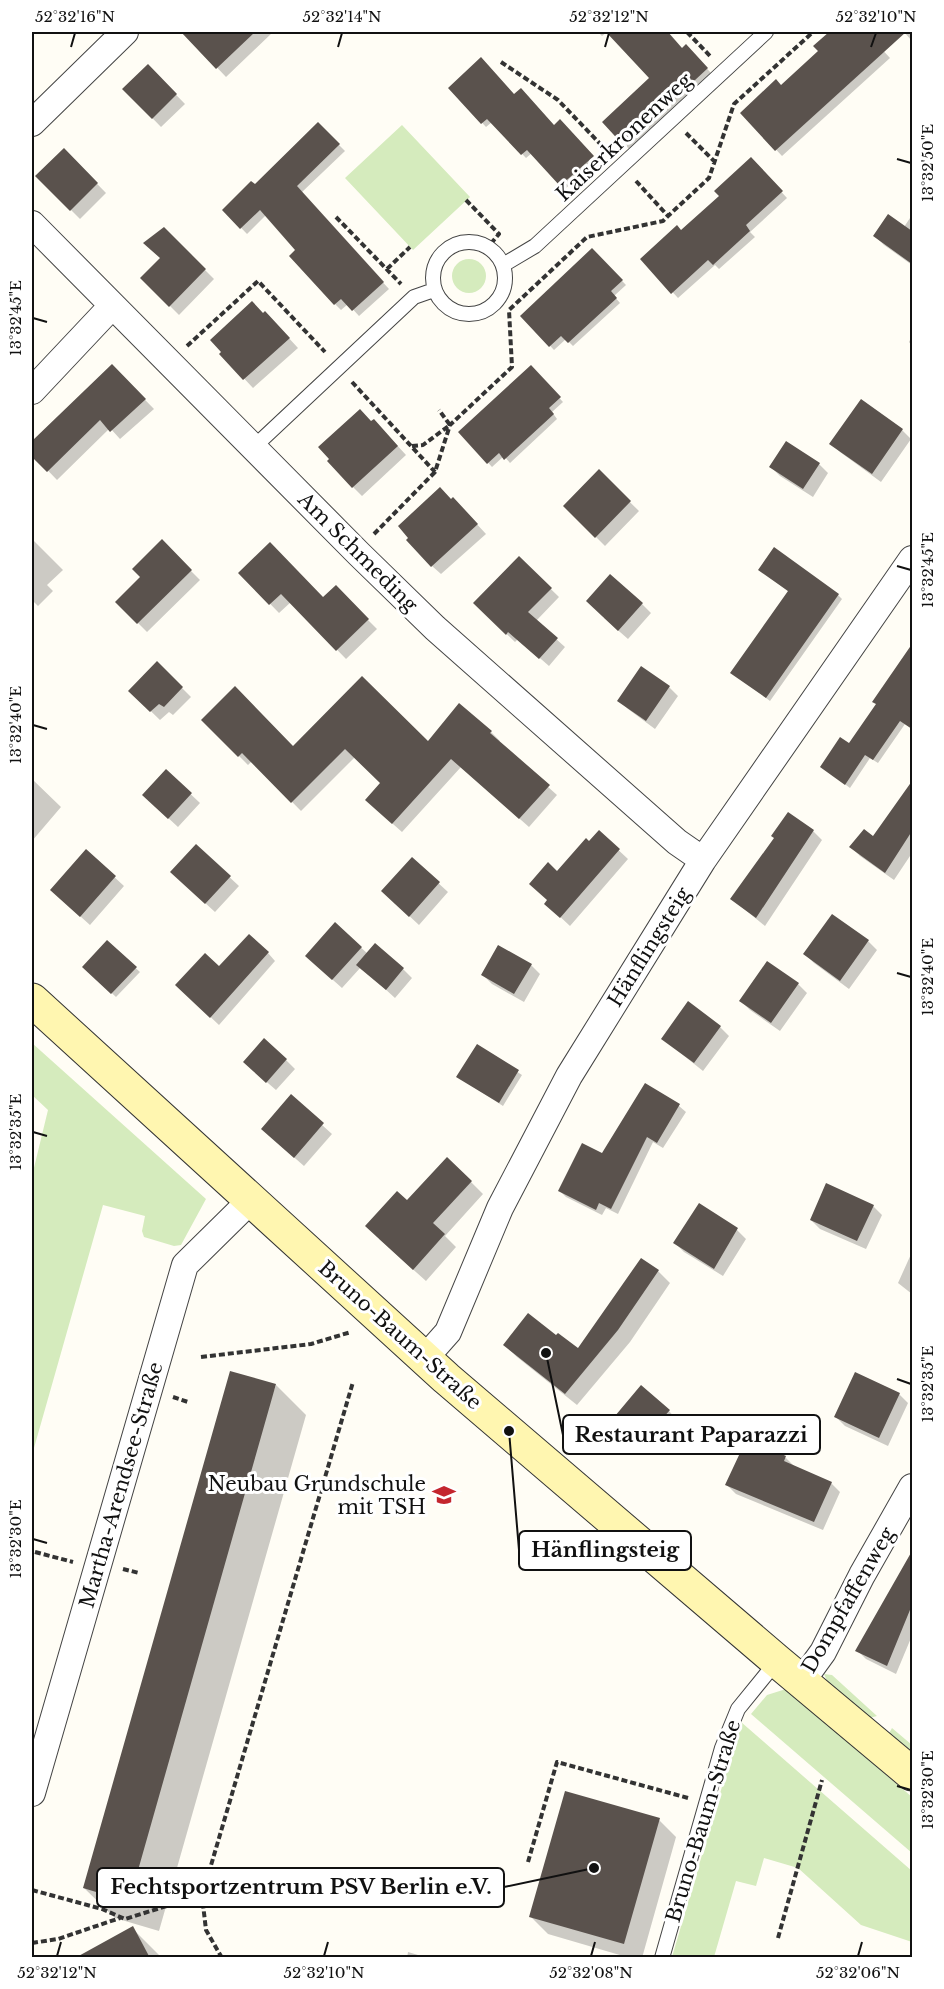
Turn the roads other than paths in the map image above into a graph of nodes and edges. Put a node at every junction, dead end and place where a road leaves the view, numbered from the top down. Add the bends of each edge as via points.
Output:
1 (125, 32) edge
2 (766, 32) edge
3 (32, 123) edge
4 (32, 224) edge
5 (504, 265) junction
6 (434, 290) junction
7 (112, 306) junction
8 (32, 391) edge
9 (253, 448) junction
10 (912, 559) edge
11 (703, 860) junction
12 (32, 1000) edge
13 (251, 1200) junction
14 (425, 1358) junction
15 (912, 1487) edge
16 (790, 1671) junction
17 (912, 1774) edge
18 (32, 1793) edge
19 (662, 1958) edge

1 - 3 street
2 - 5 lane, Kaiserkronenweg via 535,246
4 - 7 street, Am Schmeding
5 - 6 lane via 489,247 471,241 457,243 444,250 436,262
5 - 6 lane via 506,280 502,294 481,312 467,315 453,311
6 - 9 lane via 414,297
7 - 8 street
7 - 9 street, Am Schmeding
9 - 11 street, Am Schmeding via 435,628 677,842
10 - 11 street, Hänflingsteig
11 - 14 street, Hänflingsteig via 569,1076 500,1208 448,1332
12 - 13 street, Bruno-Baum-Straße
13 - 14 street, Bruno-Baum-Straße
13 - 18 street, Martha-Arendsee-Straße via 185,1265
14 - 16 street, Bruno-Baum-Straße
15 - 16 street, Dompfaffenweg via 823,1652
16 - 17 street, Bruno-Baum-Straße
16 - 19 lane, Bruno-Baum-Straße via 734,1715

